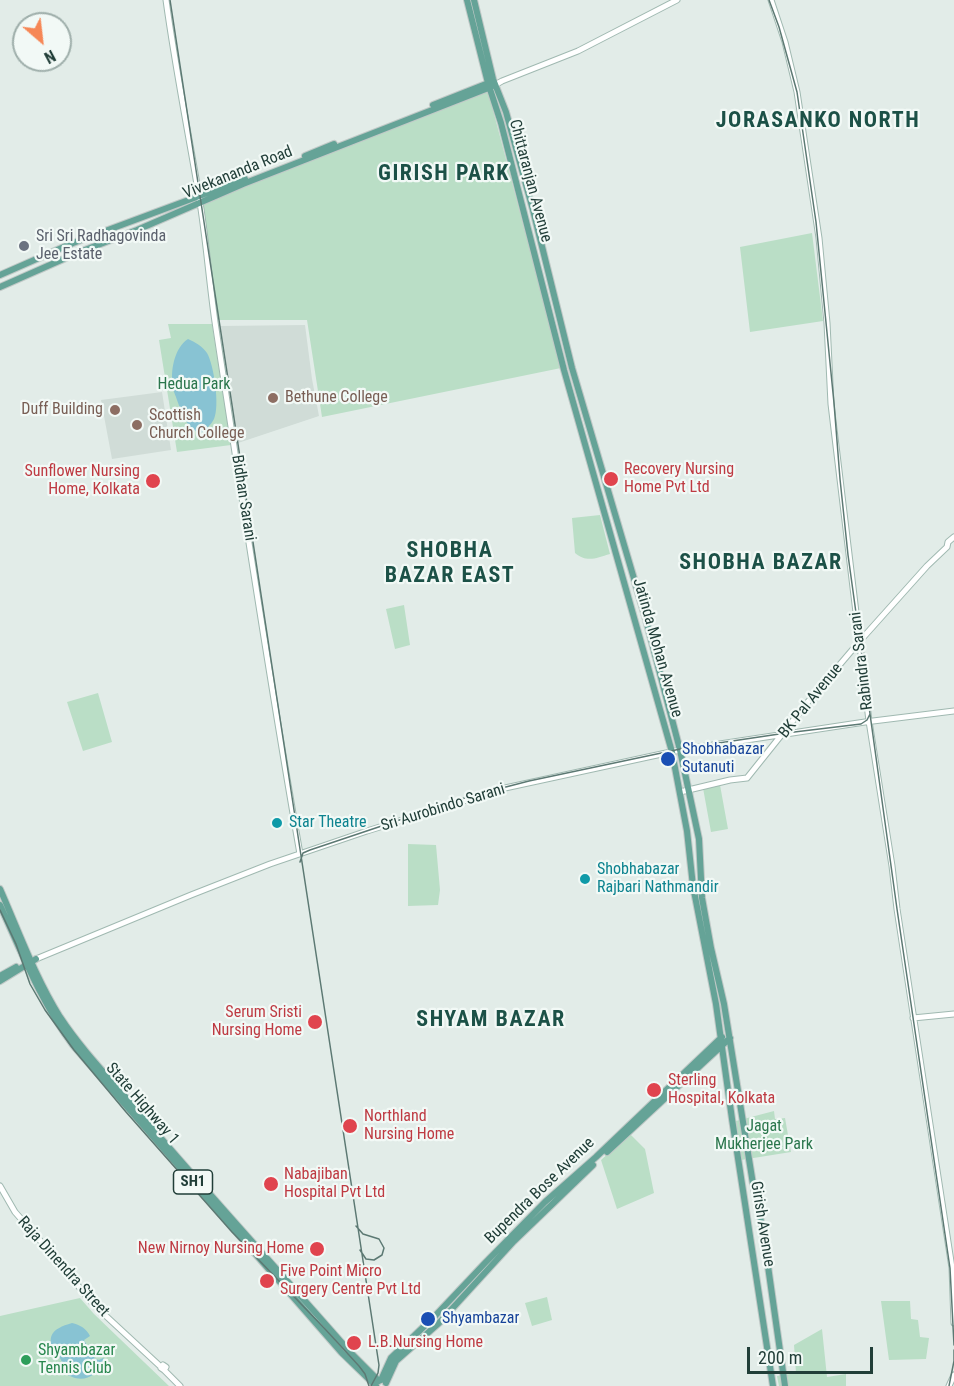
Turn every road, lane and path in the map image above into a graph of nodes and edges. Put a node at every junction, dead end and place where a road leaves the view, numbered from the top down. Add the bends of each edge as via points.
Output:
1 (166, 0) edge
2 (467, 0) edge
3 (474, 0) edge
4 (677, 0) edge
5 (771, 0) edge
6 (492, 84) junction
7 (200, 200) junction
8 (0, 275) edge
9 (0, 287) edge
10 (564, 370) joint
11 (954, 537) edge
12 (954, 545) edge
13 (947, 547) junction
14 (860, 642) junction
15 (954, 711) edge
16 (869, 721) junction
17 (783, 735) junction
18 (680, 750) junction
19 (672, 751) junction
20 (688, 790) junction
21 (680, 792) junction
22 (300, 854) junction
23 (0, 889) edge
24 (0, 905) edge
25 (30, 962) junction
26 (0, 976) edge
27 (0, 981) edge
28 (954, 1014) edge
29 (913, 1018) junction
30 (729, 1035) junction
31 (722, 1042) junction
32 (0, 1186) edge
33 (954, 1323) edge
34 (954, 1375) edge
35 (381, 1383) edge
36 (180, 1386) edge
37 (773, 1386) edge
38 (785, 1386) edge
39 (949, 1386) edge

1 - 7 main road, Bidhan Sarani
2 - 6 main road, Chittaranjan Avenue
3 - 6 main road
4 - 6 main road via 578,51
5 - 14 main road, Rabindra Sarani via 796,92 819,238 831,404
6 - 7 main road, Vivekananda Road
6 - 10 main road, Chittaranjan Avenue
6 - 18 main road via 506,112 572,368
7 - 8 main road, Vivekananda Road via 163,209
7 - 9 main road, Vivekananda Road
7 - 22 main road, Bidhan Sarani via 213,312
10 - 19 main road, Jatinda Mohan Avenue
11 - 13 main road, BK Pal Avenue
12 - 13 main road, BK Pal Avenue
13 - 14 main road, BK Pal Avenue
14 - 16 main road, Rabindra Sarani
14 - 17 main road, BK Pal Avenue
15 - 16 main road, Sri Aurobindo Sarani
16 - 17 main road, Sri Aurobindo Sarani
16 - 29 main road, Rabindra Sarani
17 - 18 main road, Sri Aurobindo Sarani
17 - 20 main road, BK Pal Avenue via 747,778
18 - 19 main road, Sri Aurobindo Sarani
18 - 20 main road
19 - 21 main road, Jatinda Mohan Avenue
19 - 22 main road, Sri Aurobindo Sarani via 505,788
20 - 21 main road, BK Pal Avenue
20 - 30 main road via 699,839 702,898
21 - 31 main road, Jatinda Mohan Avenue
22 - 25 main road, Sri Aurobindo Sarani
23 - 25 main road, SH1
24 - 25 main road, SH1
25 - 26 main road
25 - 27 main road
25 - 35 main road, State Highway 1 / SH1 via 44,999 73,1045 342,1353
28 - 29 main road
29 - 33 main road, Rabindra Sarani via 952,1268
30 - 31 main road, Bupendra Bose Avenue
30 - 38 main road
31 - 35 main road, Bupendra Bose Avenue via 545,1202 484,1263 391,1358
31 - 37 main road, Girish Avenue
32 - 36 main road, Raja Dinendra Street via 15,1212 93,1304
34 - 39 main road

